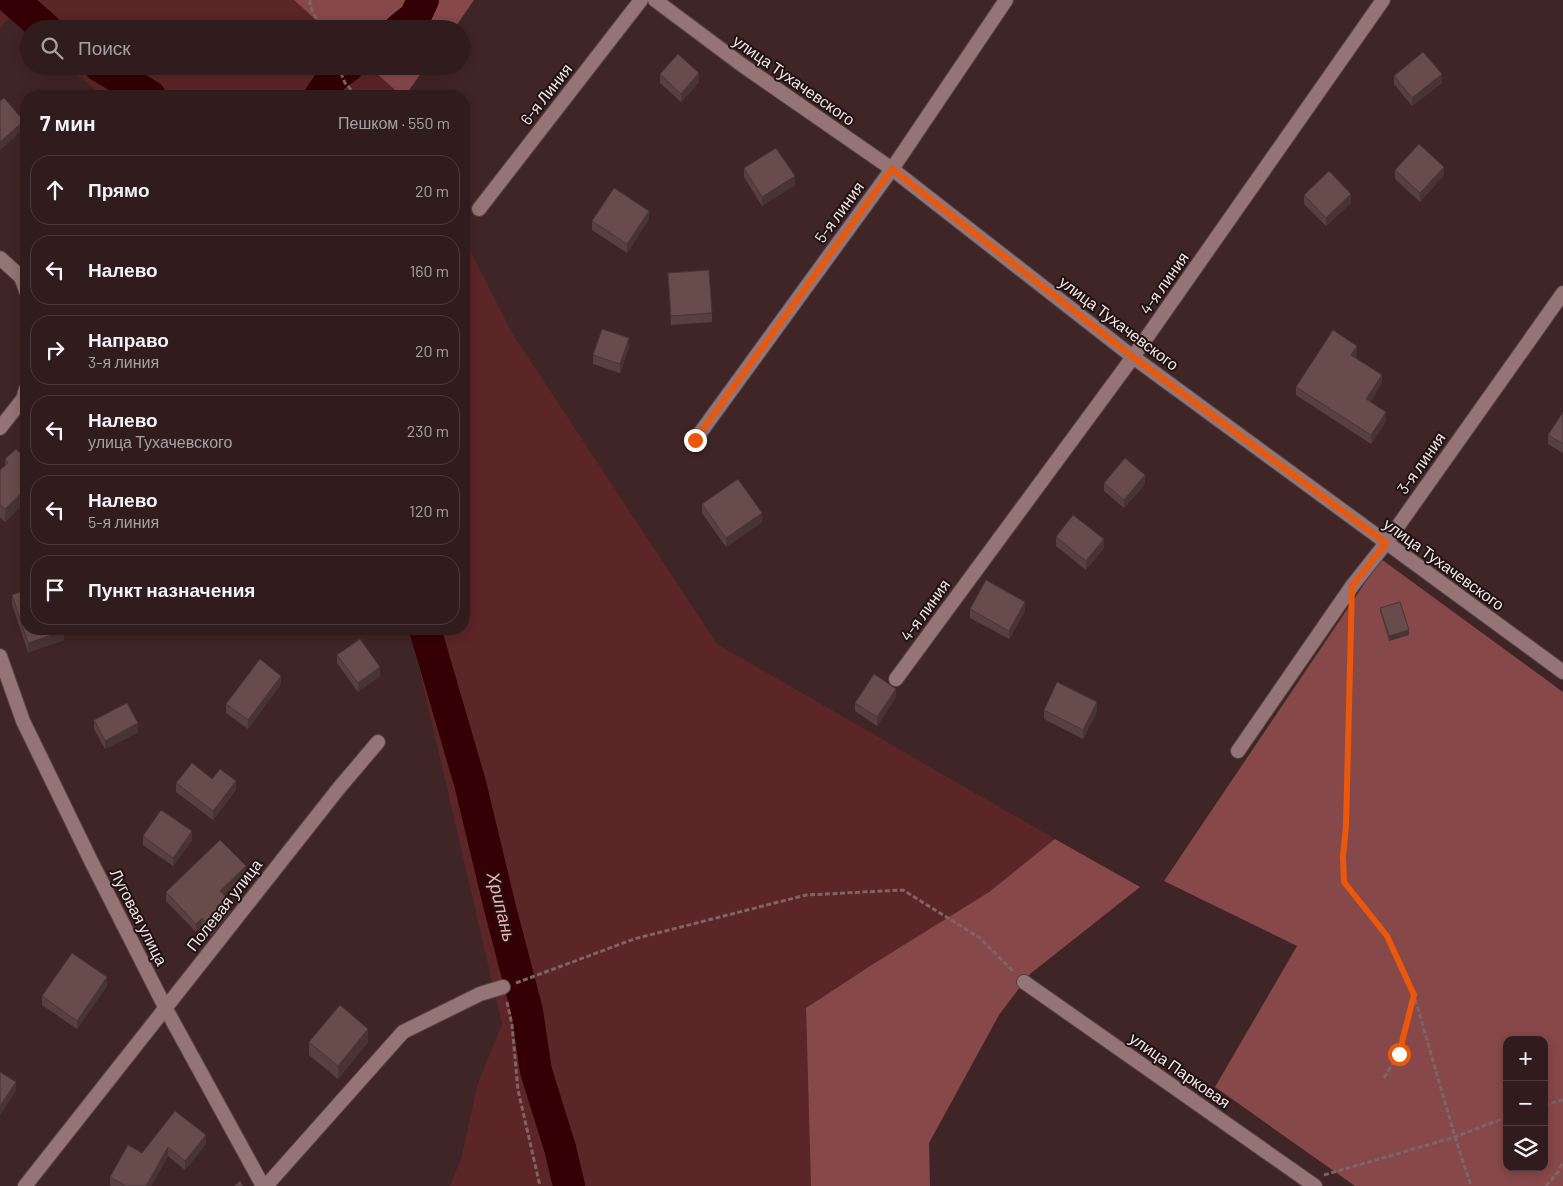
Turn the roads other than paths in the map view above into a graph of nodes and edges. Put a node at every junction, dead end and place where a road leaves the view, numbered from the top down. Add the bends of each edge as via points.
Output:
1 (641, 0) edge
2 (655, 0) edge
3 (1006, 0) edge
4 (1383, 0) edge
5 (892, 169) junction
6 (478, 209) dead end
7 (0, 258) edge
8 (20, 276) edge
9 (1563, 293) edge
10 (1133, 357) junction
11 (20, 403) edge
12 (0, 428) edge
13 (695, 440) dead end
14 (1386, 543) junction
15 (0, 656) edge
16 (1563, 672) edge
17 (896, 679) dead end
18 (378, 742) dead end
19 (1238, 751) dead end
20 (1024, 982) road end
21 (503, 987) road end
22 (166, 1009) junction
23 (1305, 1184) edge
24 (25, 1186) edge
25 (265, 1186) edge

1 - 6 street, 6-я Линия
2 - 5 street, улица Тухачевского
3 - 5 street, 5-я линия
4 - 10 street, 4-я линия
5 - 10 street, улица Тухачевского
5 - 13 street, 5-я линия
7 - 8 street
9 - 14 street, 3-я линия
10 - 14 street, улица Тухачевского
10 - 17 street, 4-я линия
11 - 12 street
14 - 16 street, улица Тухачевского
14 - 19 street, 3-я линия via 1352,586
15 - 22 street, Луговая улица via 23,721
18 - 22 street, Полевая улица via 338,788
20 - 23 street, улица Парковая
21 - 25 street via 480,994 403,1032
22 - 24 street, Полевая улица
22 - 25 street, Луговая улица

